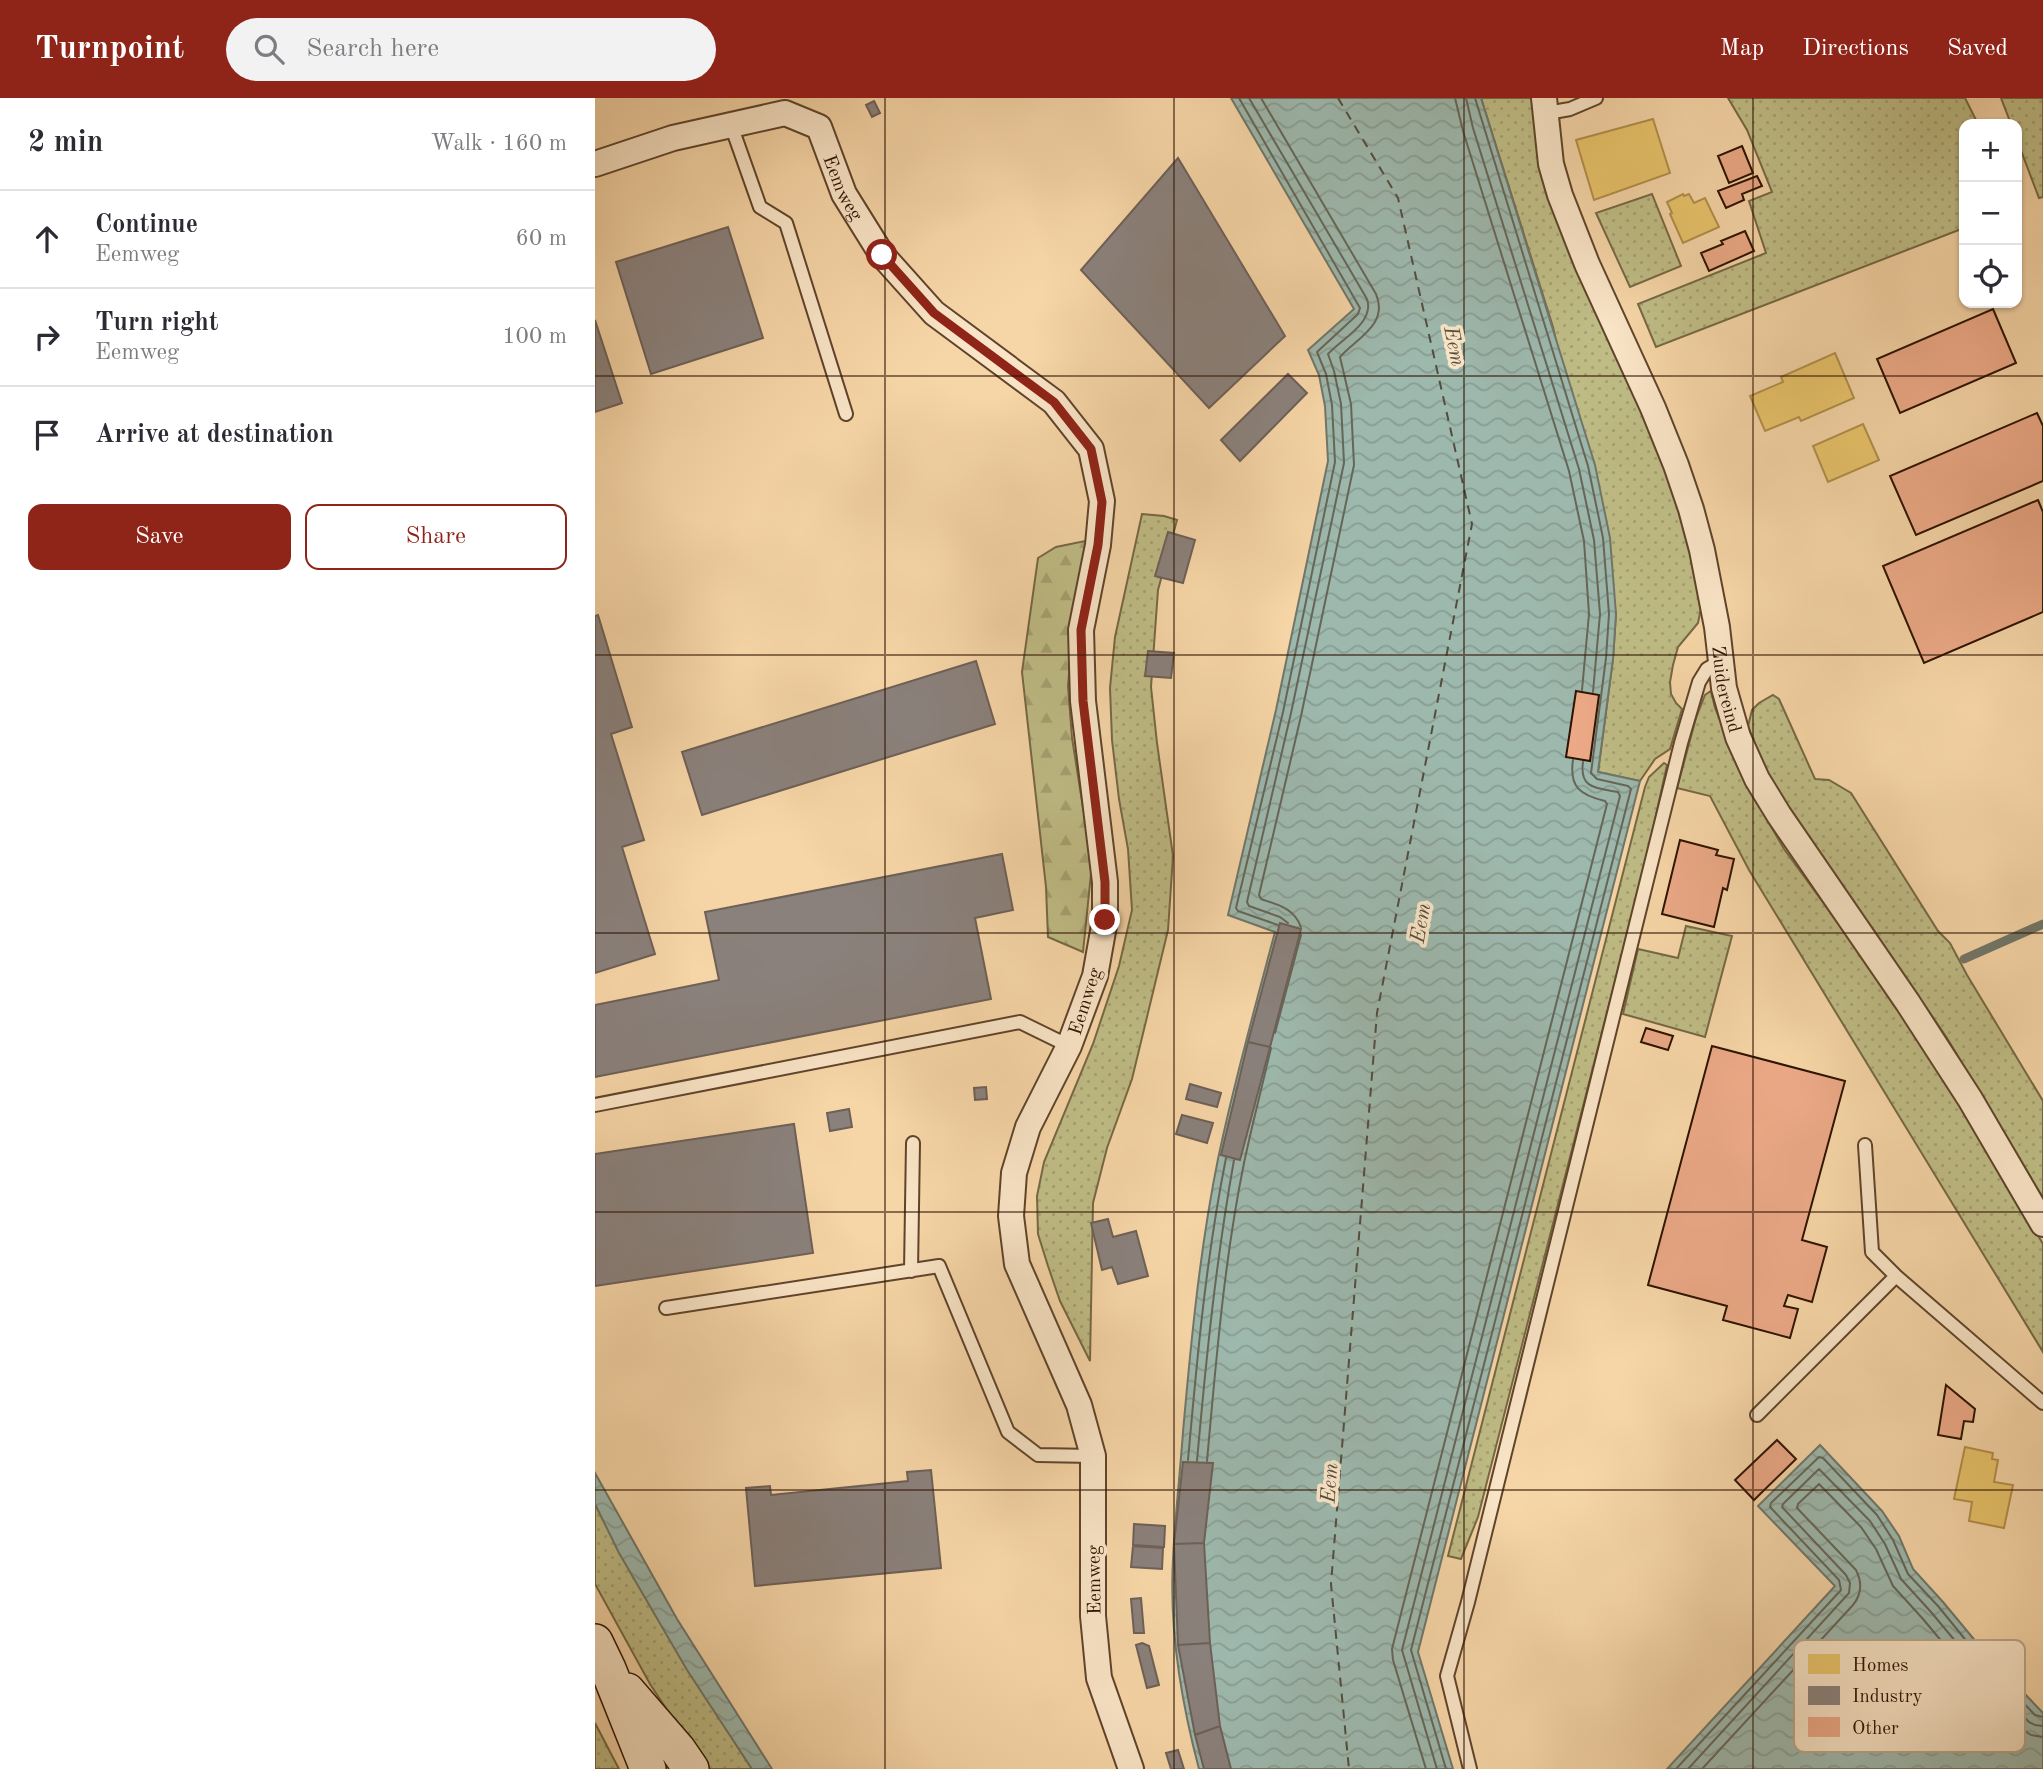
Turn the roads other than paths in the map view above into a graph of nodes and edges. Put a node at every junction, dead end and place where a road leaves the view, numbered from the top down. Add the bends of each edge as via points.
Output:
1 (1596, 98) edge
2 (784, 106) edge
3 (1545, 106) edge
4 (731, 125) junction
5 (595, 164) edge
6 (846, 414) dead end
7 (1721, 661) junction
8 (1069, 1046) junction
9 (595, 1105) edge
10 (913, 1143) dead end
11 (1865, 1145) dead end
12 (2043, 1224) edge
13 (911, 1271) junction
14 (1896, 1276) junction
15 (666, 1308) dead end
16 (2043, 1403) edge
17 (1757, 1415) dead end
18 (1093, 1456) junction
19 (601, 1656) edge
20 (648, 1769) edge
21 (691, 1769) edge
22 (1131, 1769) edge
23 (1470, 1769) edge

1 - 3 lane via 1570,109
2 - 4 street, Eemweg
2 - 8 street, Eemweg via 819,127 843,194 882,255 934,313 1054,402 1091,449 1102,502 1081,630 1083,701 1105,882 1105,920 1095,976
3 - 7 street, Zuidereind via 1551,164 1574,234 1653,408 1691,509
4 - 5 street, Eemweg
4 - 6 lane via 760,207 786,223
7 - 12 street, Zuidereind via 1738,737 1757,779 1956,1078
7 - 23 lane via 1707,668 1699,681 1681,744 1447,1676
8 - 9 lane via 1020,1022
8 - 18 street, Eemweg via 1028,1127 1014,1173 1011,1216 1017,1264 1079,1405
10 - 13 lane
11 - 14 lane via 1872,1252
13 - 15 lane
13 - 18 lane via 939,1266 1008,1432 1038,1455
14 - 16 lane
14 - 17 lane
18 - 22 street, Eemweg via 1093,1616 1099,1678
19 - 20 main road
19 - 21 main road

